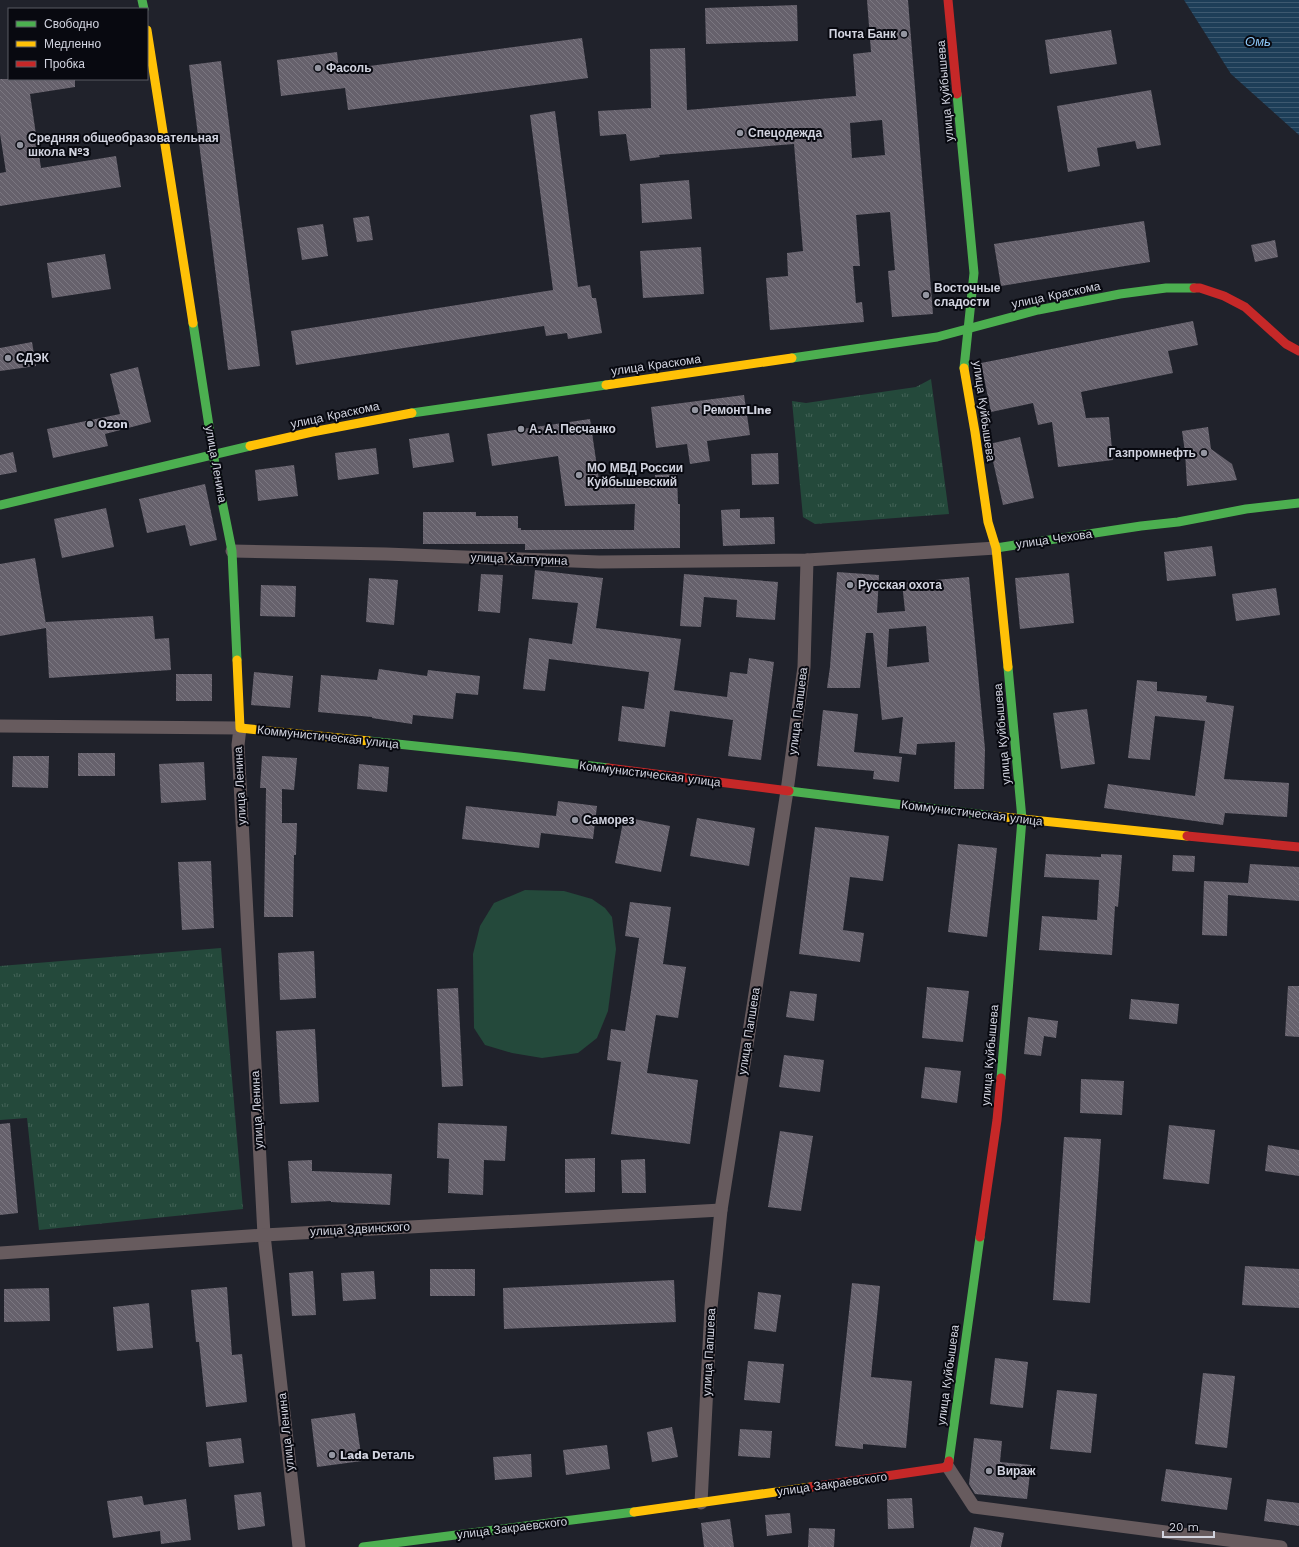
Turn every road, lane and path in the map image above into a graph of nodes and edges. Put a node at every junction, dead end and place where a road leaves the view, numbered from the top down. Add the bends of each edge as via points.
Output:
1 (948, 0) edge
2 (148, 36) edge
3 (968, 328) junction
4 (1299, 351) edge
5 (214, 455) junction
6 (1299, 502) edge
7 (0, 505) edge
8 (996, 548) junction
9 (232, 551) junction
10 (807, 560) junction
11 (0, 726) edge
12 (240, 728) junction
13 (787, 791) junction
14 (1022, 819) junction
15 (1299, 847) edge
16 (721, 1210) junction
17 (264, 1234) junction
18 (0, 1253) edge
19 (948, 1467) junction
20 (701, 1503) junction
21 (299, 1547) edge
22 (363, 1547) edge
23 (1281, 1547) edge

1 - 3 street, улица Куйбышева via 974,273
2 - 5 street, улица Ленина
3 - 4 street, улица Краскома via 1038,310 1120,294 1166,288 1200,288 1245,307 1286,344
3 - 5 street, улица Краскома via 882,346 402,414
3 - 8 street, улица Куйбышева via 963,365 988,522
5 - 7 street, улица Краскома
5 - 9 street, улица Ленина
6 - 8 street, улица Чехова
8 - 10 street, улица Чехова
8 - 14 street, улица Куйбышева
9 - 10 street, улица Халтурина via 600,562
9 - 12 street, улица Ленина
10 - 13 street, улица Папшева via 804,667
11 - 12 street, Коммунистическая улица
12 - 13 street, Коммунистическая улица via 519,757
12 - 17 street, улица Ленина via 238,745
13 - 14 street, Коммунистическая улица
13 - 16 street, улица Папшева
14 - 15 street, Коммунистическая улица
14 - 19 street, улица Куйбышева via 997,1120
16 - 17 street, улица Здвинского
16 - 20 street, улица Папшева via 711,1307
17 - 18 street, улица Здвинского
17 - 21 street, улица Ленина
19 - 20 street, улица Закраевского
19 - 23 street via 974,1507
20 - 22 street, улица Закраевского

